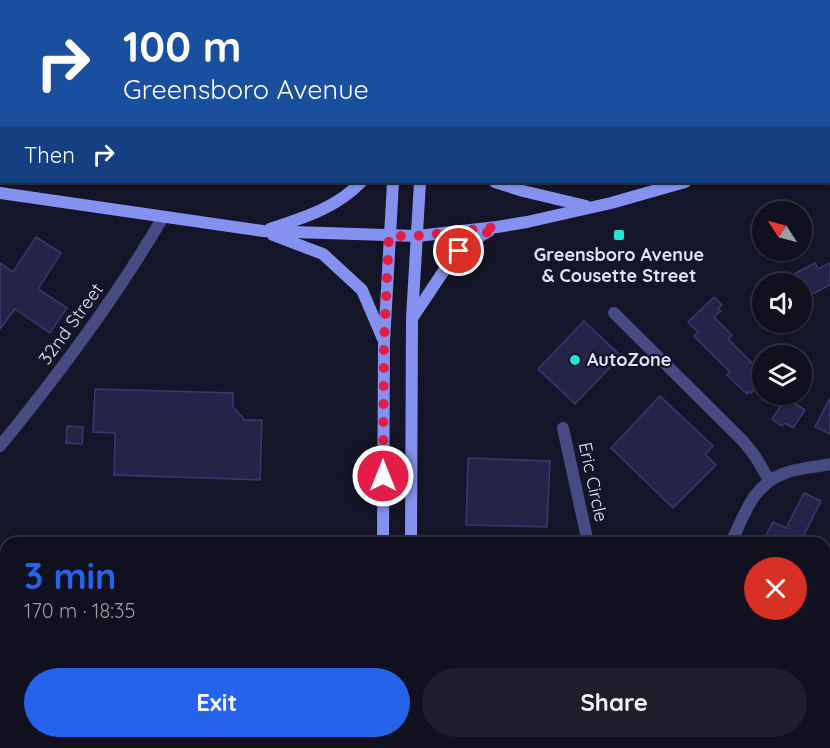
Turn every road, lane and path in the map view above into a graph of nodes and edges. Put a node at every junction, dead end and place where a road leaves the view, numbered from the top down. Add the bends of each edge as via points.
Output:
1 (360, 183) edge
2 (393, 183) edge
3 (420, 183) edge
4 (498, 183) edge
5 (681, 183) edge
6 (0, 193) edge
7 (590, 207) junction
8 (163, 217) junction
9 (497, 227) junction
10 (263, 231) junction
11 (389, 236) junction
12 (417, 236) junction
13 (614, 313) dead end
14 (412, 318) junction
15 (384, 342) junction
16 (563, 428) dead end
17 (0, 446) edge
18 (830, 464) edge
19 (769, 480) junction
20 (383, 537) edge
21 (411, 537) edge
22 (587, 537) edge
23 (734, 537) edge

1 - 10 main road via 320,211
2 - 11 main road
3 - 12 main road
4 - 7 main road
5 - 7 main road
6 - 8 main road
7 - 9 main road
8 - 10 main road
8 - 17 street, 32nd Street via 133,268
9 - 12 main road
9 - 14 main road via 468,243 451,260
10 - 11 main road
10 - 15 main road via 323,254 331,261 362,290
11 - 12 main road
11 - 15 main road
12 - 14 main road
13 - 19 street via 743,441
14 - 21 main road
15 - 20 main road
16 - 22 street, Eric Circle
18 - 19 street
19 - 23 street via 753,496

